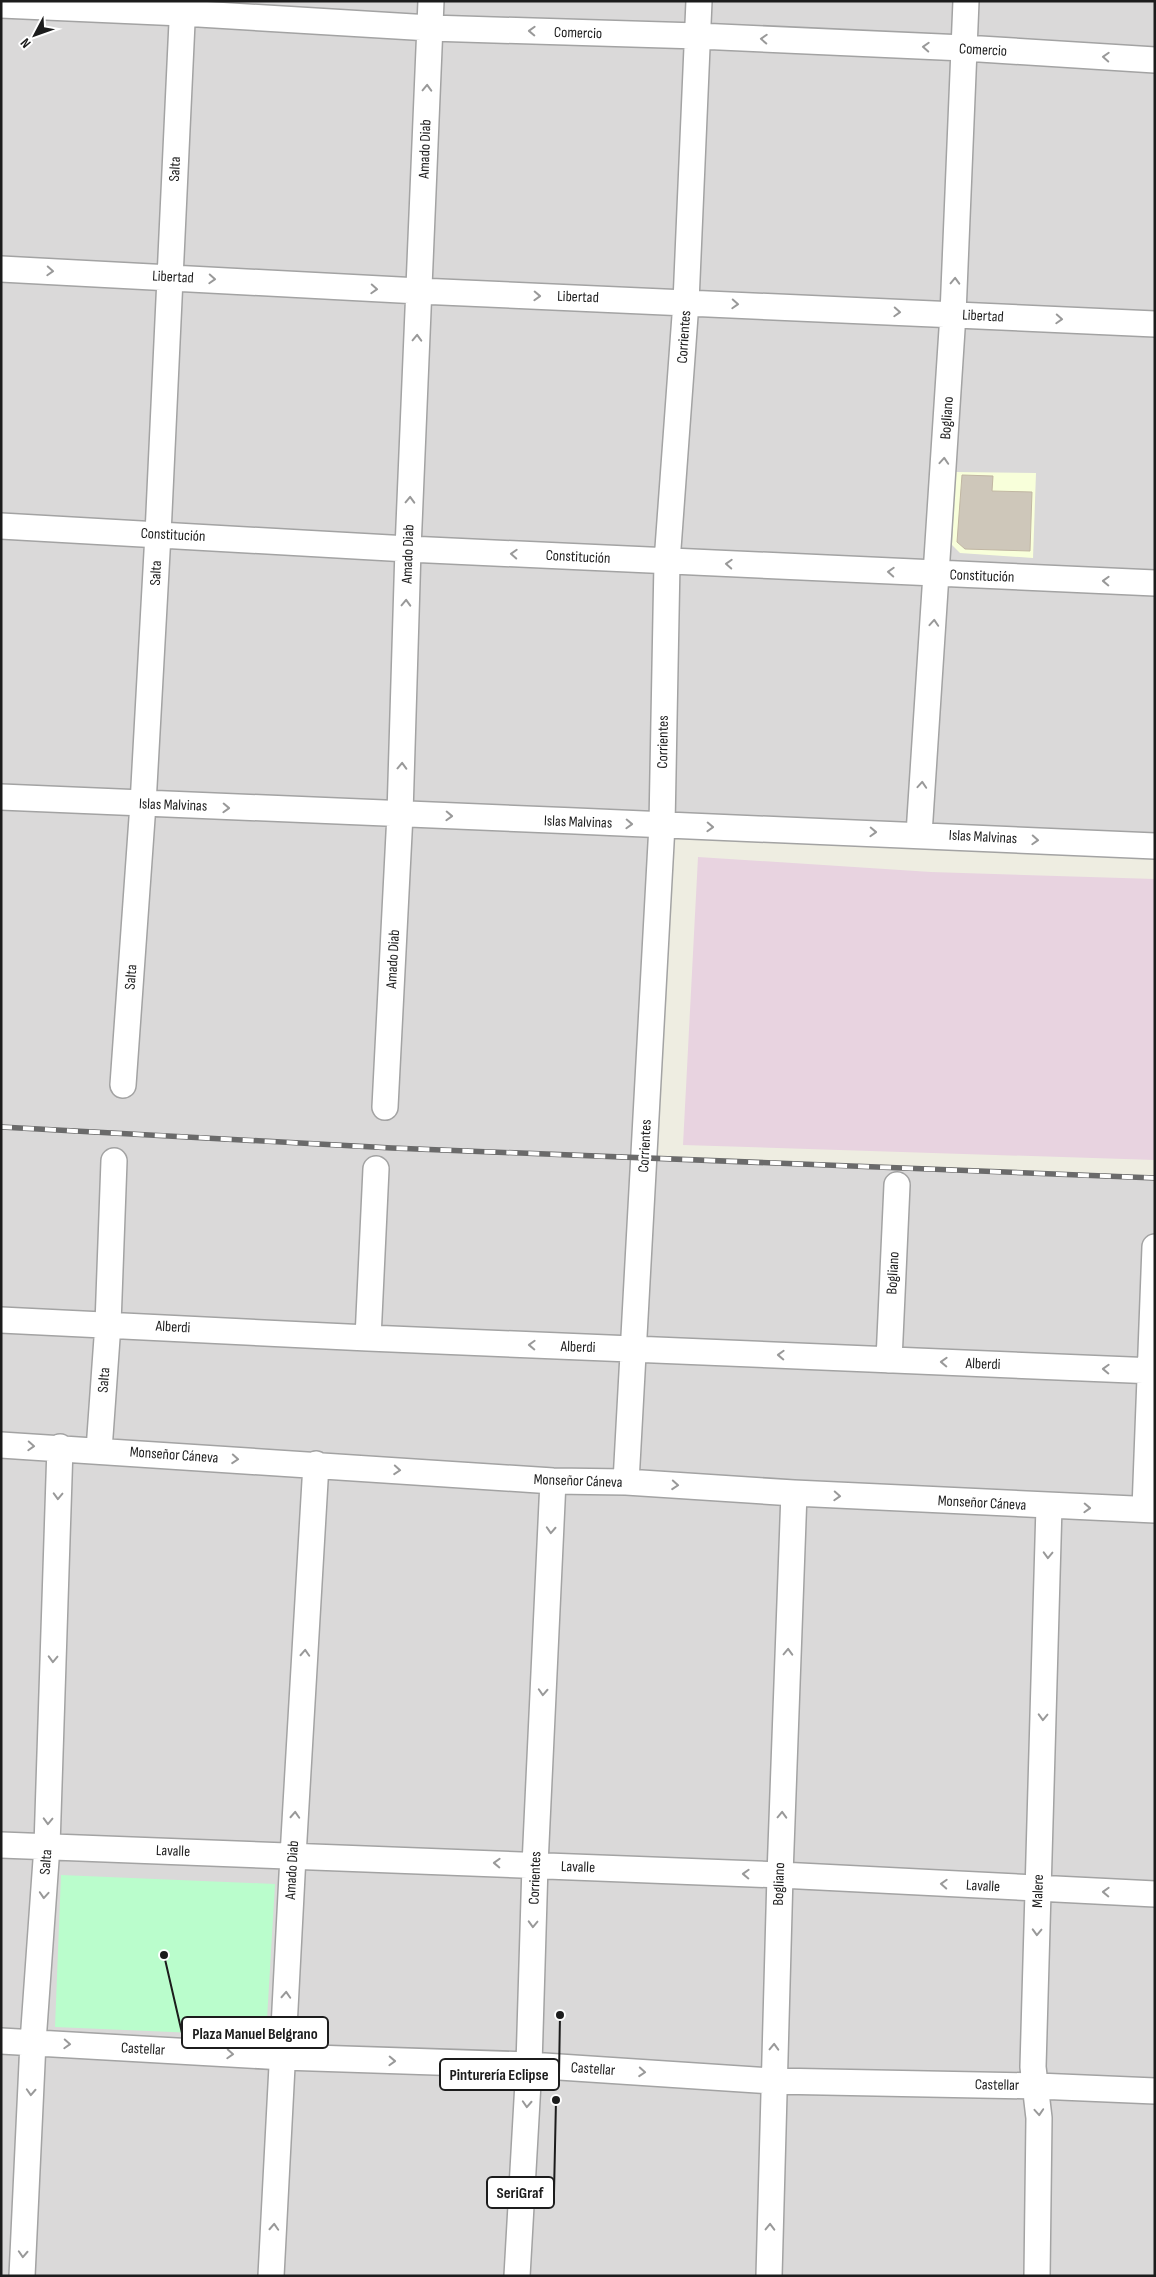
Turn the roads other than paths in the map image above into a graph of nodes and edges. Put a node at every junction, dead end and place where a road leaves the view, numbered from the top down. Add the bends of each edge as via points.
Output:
1 (431, 1) edge
2 (699, 1) edge
3 (966, 1) edge
4 (1, 5) edge
5 (182, 7) edge
6 (430, 28) junction
7 (698, 36) junction
8 (964, 48) junction
9 (1155, 60) edge
10 (1, 269) edge
11 (170, 277) junction
12 (419, 291) junction
13 (686, 302) junction
14 (954, 314) junction
15 (1155, 324) edge
16 (1, 526) edge
17 (158, 534) junction
18 (408, 549) junction
19 (667, 562) junction
20 (937, 574) junction
21 (1155, 583) edge
22 (1, 797) edge
23 (143, 804) junction
24 (400, 814) junction
25 (662, 825) junction
26 (919, 834) junction
27 (1155, 846) edge
28 (123, 1084) dead end
29 (386, 1107) dead end
30 (114, 1161) dead end
31 (376, 1169) dead end
32 (897, 1185) dead end
33 (1155, 1247) edge
34 (1, 1320) edge
35 (108, 1324) junction
36 (368, 1338) junction
37 (633, 1349) junction
38 (889, 1360) junction
39 (1153, 1371) edge
40 (1, 1445) edge
41 (60, 1447) junction
42 (99, 1450) junction
43 (316, 1464) junction
44 (553, 1481) junction
45 (626, 1482) junction
46 (794, 1493) junction
47 (1049, 1506) junction
48 (1150, 1510) edge
49 (1, 1845) edge
50 (47, 1846) junction
51 (293, 1856) junction
52 (535, 1865) junction
53 (780, 1875) junction
54 (1038, 1889) junction
55 (1155, 1894) edge
56 (1, 2041) edge
57 (33, 2042) junction
58 (283, 2057) junction
59 (529, 2065) junction
60 (773, 2081) junction
61 (1036, 2086) junction
62 (1155, 2091) edge
63 (22, 2276) edge
64 (271, 2276) edge
65 (517, 2276) edge
66 (769, 2276) edge
67 (1037, 2276) edge

1 - 6 street, Amado Diab
2 - 7 street, Corrientes
3 - 8 street, Bogliano
4 - 5 street, Comercio
5 - 6 street, Comercio
5 - 11 street, Salta
7 -> 6 street, Comercio
12 -> 6 street, Amado Diab
8 -> 7 street, Comercio
7 - 13 street, Corrientes
9 -> 8 street, Comercio
14 -> 8 street, Bogliano
10 -> 11 street, Libertad
11 -> 12 street, Libertad
11 - 17 street, Salta
12 -> 13 street, Libertad
18 -> 12 street, Amado Diab
13 -> 14 street, Libertad
13 - 19 street, Corrientes
14 -> 15 street, Libertad
20 -> 14 street, Bogliano
16 - 17 street, Constitución
17 - 18 street, Constitución
17 - 23 street, Salta
19 -> 18 street, Constitución
24 -> 18 street, Amado Diab
20 -> 19 street, Constitución
19 - 25 street, Corrientes
21 -> 20 street, Constitución
26 -> 20 street, Bogliano
22 - 23 street, Islas Malvinas
23 -> 24 street, Islas Malvinas
23 - 28 street, Salta
24 -> 25 street, Islas Malvinas
24 - 29 street, Amado Diab
25 -> 26 street, Islas Malvinas
25 - 37 street, Corrientes
26 -> 27 street, Islas Malvinas
30 - 35 street, Salta
31 - 36 street
32 - 38 street, Bogliano
33 - 39 street
34 - 35 street, Alberdi
35 - 36 street, Alberdi
35 - 42 street, Salta
37 -> 36 street, Alberdi
38 -> 37 street, Alberdi
37 - 45 street, Corrientes
39 -> 38 street, Alberdi
39 - 48 street
40 -> 41 street, Monseñor Cáneva
41 - 42 street, Monseñor Cáneva
41 -> 50 street, Salta
42 -> 43 street, Monseñor Cáneva
43 -> 44 street, Monseñor Cáneva
51 -> 43 street, Amado Diab
44 - 45 street, Monseñor Cáneva
44 -> 52 street, Corrientes
45 -> 46 street, Monseñor Cáneva
46 -> 47 street, Monseñor Cáneva
53 -> 46 street, Bogliano
47 -> 48 street, Monseñor Cáneva
47 -> 54 street, Malere
49 - 50 street, Lavalle
50 - 51 street, Lavalle
50 -> 57 street, Salta
52 -> 51 street, Lavalle
58 -> 51 street, Amado Diab
53 -> 52 street, Lavalle
52 -> 59 street, Corrientes
54 -> 53 street, Lavalle
60 -> 53 street, Bogliano
55 -> 54 street, Lavalle
54 -> 61 street, Malere via 1033,2067
56 - 57 street, Castellar
57 -> 58 street, Castellar
57 -> 63 street, Salta
58 -> 59 street, Castellar
64 -> 58 street, Amado Diab
59 -> 60 street, Castellar
59 -> 65 street, Corrientes
60 - 61 street, Castellar
66 -> 60 street, Bogliano
61 - 62 street, Castellar
61 -> 67 street, Malere via 1040,2118

